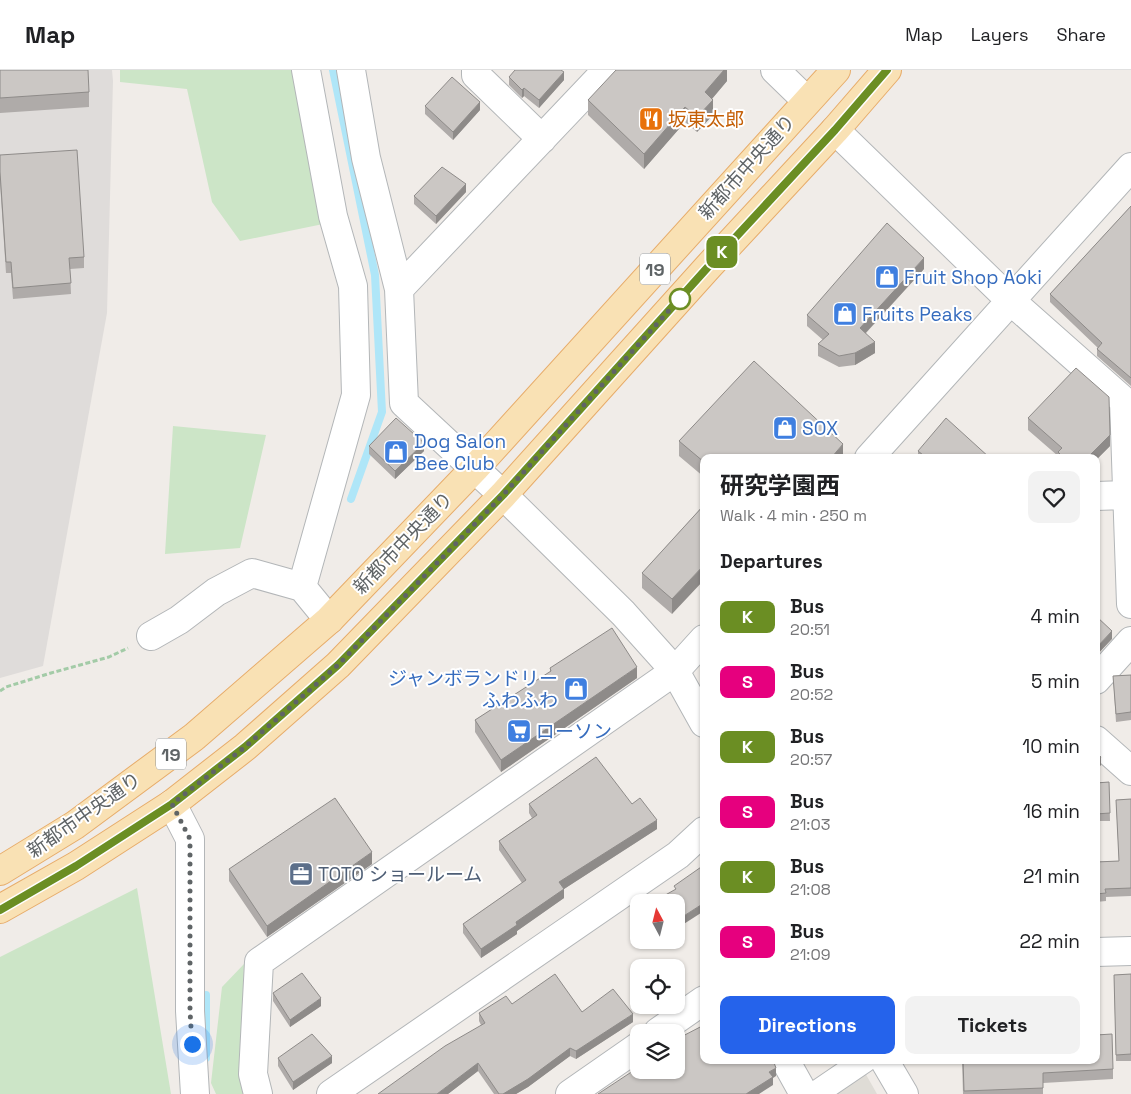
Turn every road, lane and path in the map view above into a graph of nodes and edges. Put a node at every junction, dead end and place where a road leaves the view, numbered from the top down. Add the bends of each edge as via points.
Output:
1 (306, 70) edge
2 (351, 70) edge
3 (476, 70) edge
4 (607, 70) edge
5 (775, 70) edge
6 (836, 70) edge
7 (886, 70) edge
8 (807, 101) junction
9 (835, 130) junction
10 (542, 139) junction
11 (1130, 170) edge
12 (399, 289) junction
13 (1011, 301) junction
14 (873, 454) edge
15 (474, 468) junction
16 (503, 495) junction
17 (1126, 495) junction
18 (1100, 496) edge
19 (302, 587) junction
20 (1131, 604) edge
21 (329, 620) junction
22 (151, 636) joint
23 (1131, 641) edge
24 (700, 644) edge
25 (675, 672) junction
26 (1100, 676) edge
27 (0, 691) edge
28 (700, 716) edge
29 (1100, 744) edge
30 (1131, 771) edge
31 (172, 804) junction
32 (700, 836) edge
33 (0, 871) edge
34 (0, 910) edge
35 (1131, 951) edge
36 (1100, 952) edge
37 (700, 1003) edge
38 (670, 1024) edge
39 (630, 1052) edge
40 (787, 1064) edge
41 (859, 1064) edge
42 (886, 1064) edge
43 (195, 1094) edge
44 (258, 1094) edge
45 (331, 1094) edge
46 (570, 1094) edge
47 (804, 1094) edge
48 (815, 1094) edge
49 (904, 1094) edge

1 - 19 street via 333,216 353,286 356,395
2 - 12 street via 366,158
3 - 10 street via 476,75
4 - 10 street
5 - 8 street
6 - 8 main road, 新都市中央通り / 19
7 - 9 main road, 新都市中央通り / 19
8 - 15 main road, 新都市中央通り / 19
9 - 13 street
9 - 16 main road, 新都市中央通り / 19
10 - 12 street
11 - 13 street
12 - 15 street via 404,404
13 - 14 street
13 - 17 street via 1124,401
15 - 16 street
15 - 21 main road, 新都市中央通り / 19
16 - 25 street via 623,613
16 - 31 main road, 新都市中央通り / 19 via 338,665 245,747
17 - 18 street
17 - 20 street
19 - 21 street
19 - 22 street via 252,573 216,592
21 - 33 main road, 新都市中央通り / 19 via 194,737 75,825
22 - 27 path via 109,657
23 - 26 street
24 - 25 street
25 - 28 street
25 - 44 street via 259,962 253,1074
29 - 30 street
31 - 34 main road, 新都市中央通り / 19
31 - 43 street via 190,839 190,1011
32 - 45 street via 678,855
35 - 36 street
37 - 38 street
39 - 46 street
40 - 47 street
41 - 48 street
42 - 49 street

